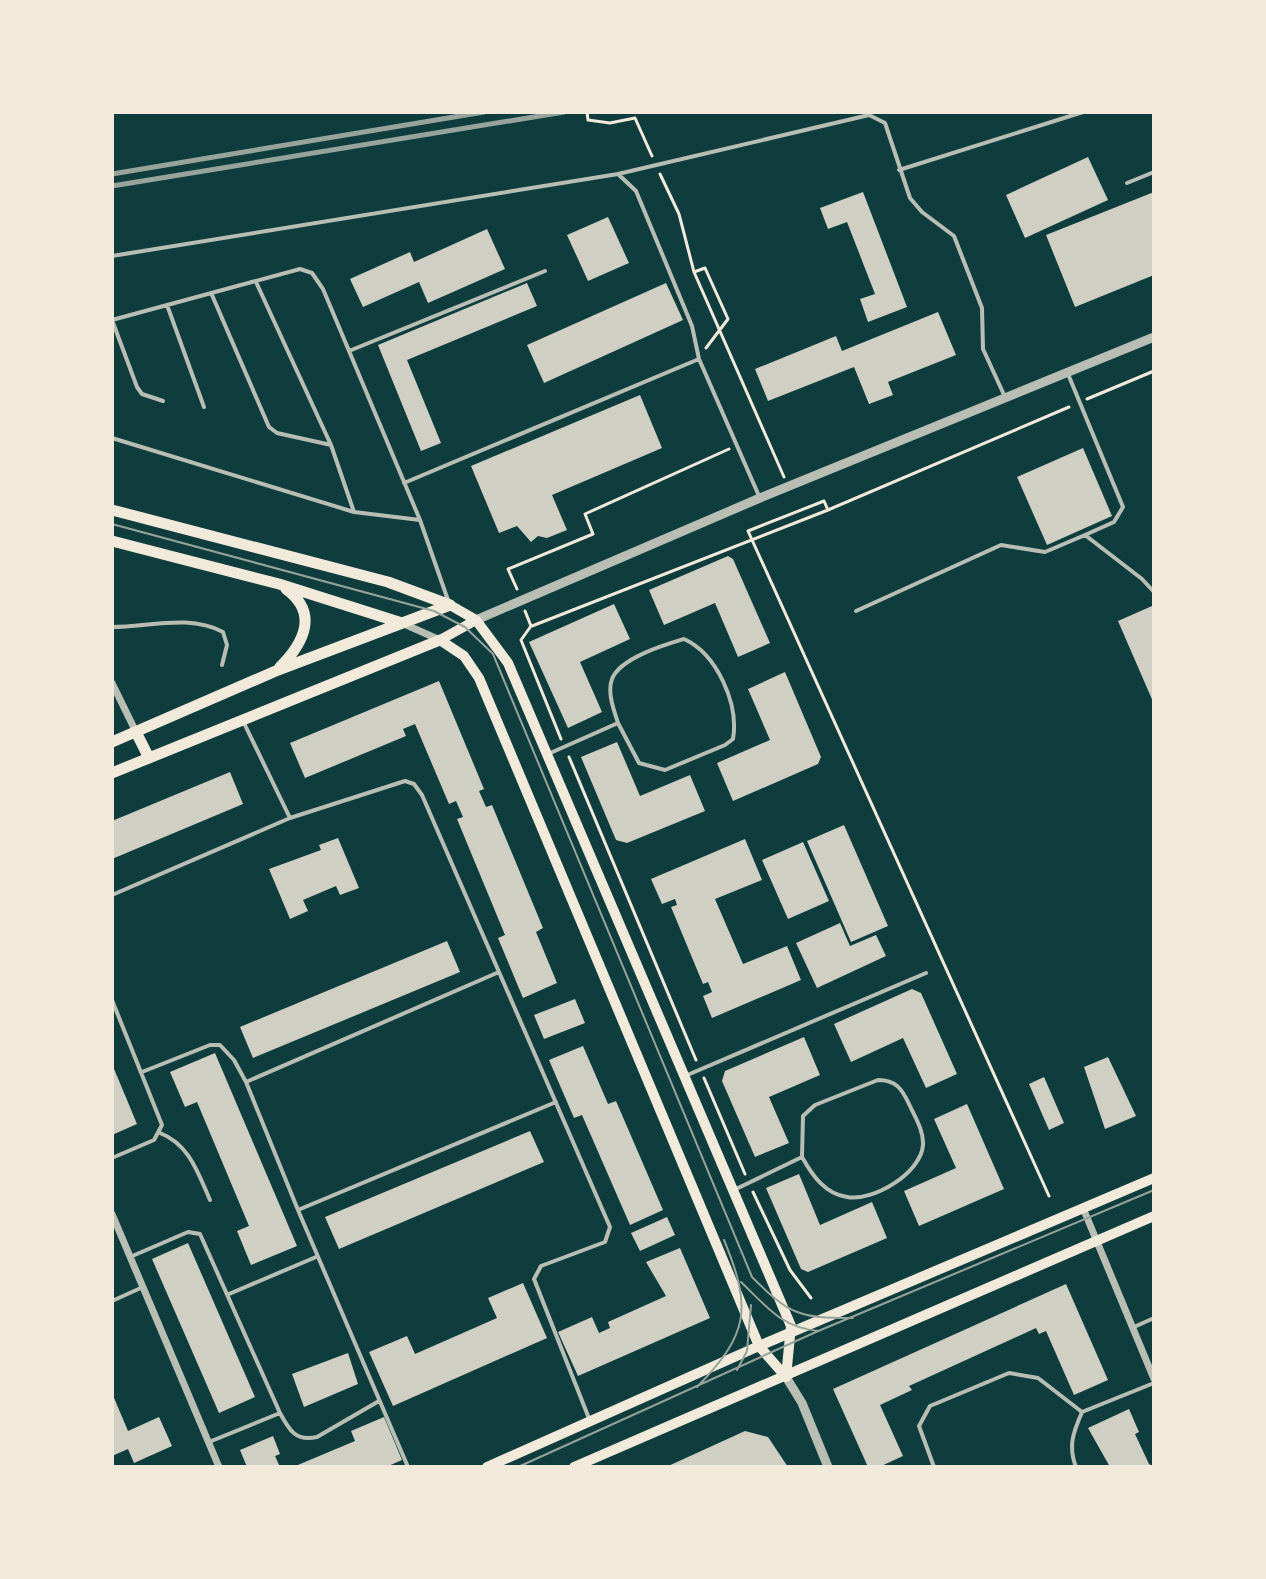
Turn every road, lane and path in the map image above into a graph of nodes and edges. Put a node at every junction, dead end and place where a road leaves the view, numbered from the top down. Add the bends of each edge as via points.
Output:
1 (587, 112) edge
2 (1083, 112) edge
3 (654, 159) dead end
4 (899, 170) junction
5 (1154, 172) edge
6 (660, 173) dead end
7 (618, 174) junction
8 (1127, 183) dead end
9 (112, 256) edge
10 (545, 271) dead end
11 (694, 272) junction
12 (256, 282) junction
13 (211, 294) junction
14 (167, 305) junction
15 (728, 319) dead end
16 (112, 320) edge
17 (1154, 337) edge
18 (349, 351) junction
19 (699, 359) junction
20 (1154, 371) edge
21 (1067, 372) junction
22 (1006, 397) junction
23 (163, 401) dead end
24 (1080, 402) junction
25 (204, 407) dead end
26 (112, 438) edge
27 (331, 445) junction
28 (786, 482) dead end
29 (404, 483) junction
30 (760, 498) junction
31 (112, 510) edge
32 (828, 510) junction
33 (354, 512) junction
34 (420, 520) junction
35 (1085, 535) junction
36 (752, 537) junction
37 (112, 541) edge
38 (279, 584) junction
39 (1154, 592) edge
40 (450, 605) junction
41 (856, 611) dead end
42 (476, 620) junction
43 (402, 623) junction
44 (531, 626) dead end
45 (112, 627) edge
46 (440, 640) junction
47 (222, 665) dead end
48 (278, 670) junction
49 (112, 683) edge
50 (242, 719) junction
51 (618, 723) junction
52 (136, 732) junction
53 (112, 742) edge
54 (546, 755) junction
55 (149, 758) junction
56 (112, 773) edge
57 (290, 818) junction
58 (112, 895) edge
59 (499, 972) junction
60 (926, 973) dead end
61 (112, 1000) edge
62 (142, 1072) junction
63 (683, 1077) junction
64 (246, 1082) junction
65 (556, 1102) junction
66 (160, 1133) junction
67 (802, 1157) junction
68 (112, 1158) edge
69 (1154, 1178) edge
70 (731, 1191) junction
71 (1049, 1196) dead end
72 (210, 1200) dead end
73 (1083, 1208) junction
74 (298, 1210) junction
75 (112, 1214) edge
76 (1154, 1216) edge
77 (1096, 1240) junction
78 (130, 1257) junction
79 (316, 1257) junction
80 (143, 1287) junction
81 (229, 1294) junction
82 (112, 1301) edge
83 (1154, 1318) edge
84 (1133, 1328) junction
85 (793, 1332) junction
86 (759, 1346) junction
87 (786, 1377) junction
88 (1154, 1381) edge
89 (379, 1401) junction
90 (1082, 1412) junction
91 (280, 1413) junction
92 (590, 1422) junction
93 (209, 1442) junction
94 (219, 1467) edge
95 (408, 1467) edge
96 (487, 1467) edge
97 (574, 1467) edge
98 (828, 1467) edge
99 (934, 1467) edge
100 (1076, 1467) edge

1 - 3 path via 588,120 610,123 635,118
2 - 4 lane
4 - 7 lane via 885,123 869,115
4 - 22 lane via 916,206 954,236 982,308 983,349
5 - 8 lane
6 - 11 path via 679,214
7 - 9 lane
7 - 19 lane via 636,191 692,326
10 - 18 lane
11 - 15 path via 705,268
11 - 28 path
12 - 13 lane
12 - 18 lane via 300,269 312,273
12 - 27 lane
13 - 14 lane
13 - 27 lane via 269,427
14 - 16 lane
14 - 25 lane
16 - 23 lane via 137,387
17 - 21 street
18 - 29 lane
19 - 29 lane
19 - 30 lane
20 - 24 path
21 - 22 street
21 - 24 lane
22 - 30 street
24 - 32 path
24 - 35 lane via 1123,507 1119,518
26 - 33 lane
27 - 33 lane
29 - 34 lane
30 - 42 street
31 - 40 main road via 388,582
32 - 36 path
32 - 36 path via 824,501 798,510 748,531
33 - 34 lane
34 - 40 lane
35 - 39 lane
35 - 41 lane via 1045,552 1001,545
36 - 44 path
36 - 71 path
37 - 38 main road
38 - 43 main road
38 - 48 main road via 299,601 306,620 299,648
40 - 42 main road
40 - 43 main road
42 - 46 main road
42 - 54 main road via 508,663
43 - 46 street
43 - 48 main road
45 - 47 lane via 187,621 210,625 223,632 227,645
46 - 50 main road
46 - 86 main road via 464,656 479,678
48 - 52 main road
49 - 52 street
50 - 55 main road
50 - 57 lane
51 - 51 lane via 639,763 665,770 725,745 733,739 736,724 708,656 684,639 622,666 613,677
51 - 54 lane
52 - 53 main road
52 - 55 main road
54 - 63 main road
55 - 56 main road
57 - 58 lane
57 - 59 lane via 394,784 414,784
59 - 64 lane
59 - 65 lane
60 - 63 lane
61 - 62 lane
62 - 64 lane via 220,1045
62 - 66 lane via 162,1119
63 - 70 main road
64 - 74 lane
65 - 74 lane
65 - 92 lane via 610,1227 605,1242 541,1266 534,1279
66 - 68 lane
66 - 72 lane via 186,1151
67 - 67 lane via 824,1186 860,1198 906,1177 917,1164 923,1139 903,1091 889,1080 878,1080 815,1105 803,1116
67 - 70 lane
69 - 73 main road
70 - 85 main road
73 - 77 street
73 - 85 main road
74 - 79 lane
75 - 78 street
76 - 77 main road
77 - 84 street
77 - 87 main road
78 - 80 street
78 - 81 lane via 195,1232 205,1241
79 - 81 lane
79 - 89 lane
80 - 82 lane
80 - 93 street
81 - 91 lane
83 - 84 lane
84 - 88 street
85 - 86 main road
85 - 87 main road
86 - 87 main road
86 - 92 main road
87 - 97 main road
87 - 98 street
88 - 90 lane
89 - 91 lane via 307,1439 289,1429
89 - 95 lane
90 - 99 lane via 1038,1378 1009,1373 930,1406 919,1426
90 - 100 lane via 1071,1440
91 - 93 lane
92 - 96 main road
93 - 94 street

